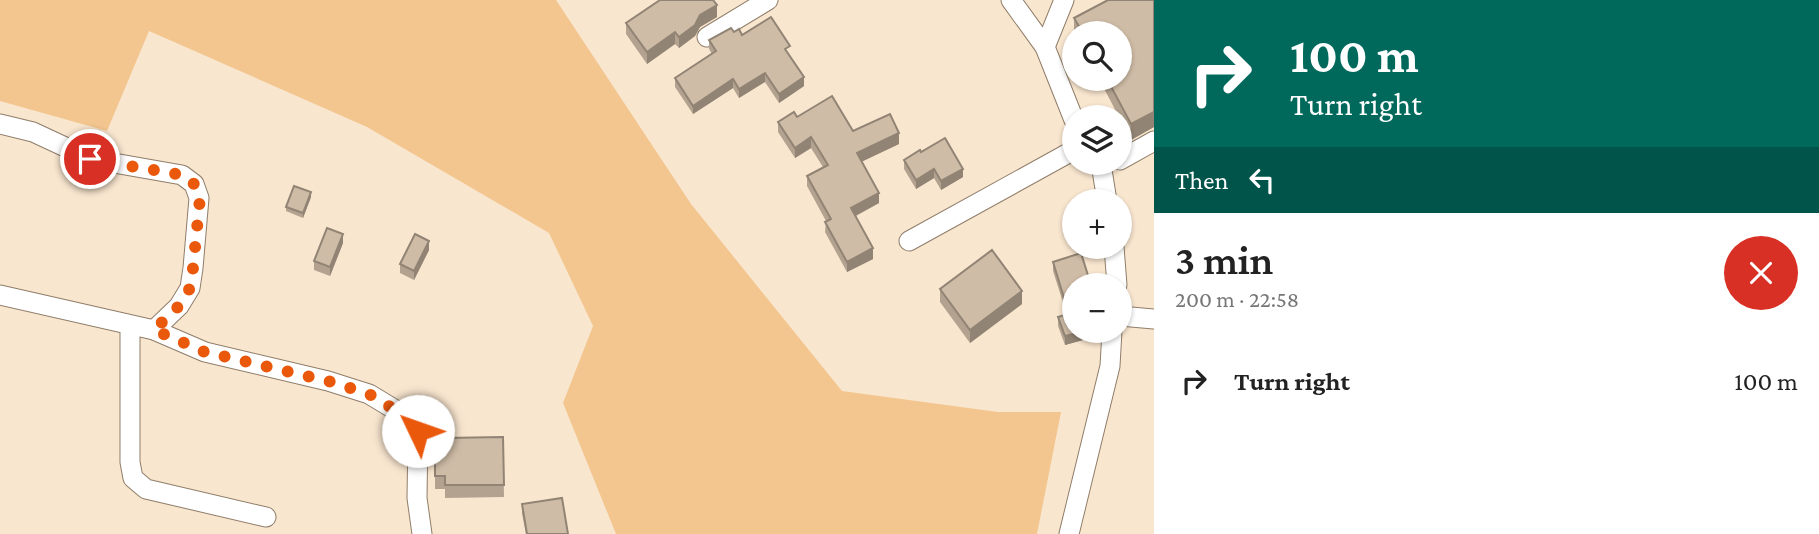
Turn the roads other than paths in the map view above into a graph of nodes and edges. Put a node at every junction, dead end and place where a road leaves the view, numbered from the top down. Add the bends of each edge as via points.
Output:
1 (768, 0) edge
2 (1011, 0) edge
3 (1064, 0) edge
4 (707, 37) dead end
5 (1045, 47) junction
6 (1068, 105) edge
7 (0, 124) edge
8 (1154, 141) edge
9 (1132, 153) edge
10 (1062, 157) edge
11 (909, 241) dead end
12 (0, 295) edge
13 (1132, 318) edge
14 (1154, 319) edge
15 (130, 326) junction
16 (154, 330) junction
17 (1111, 343) edge
18 (266, 517) dead end
19 (422, 534) edge
20 (1069, 534) edge

1 - 4 street
2 - 5 street
3 - 5 street
5 - 6 street
7 - 16 street via 33,132 90,159 182,175 194,184 200,198 190,288
8 - 9 street
10 - 11 street
12 - 15 street
13 - 14 street
15 - 16 street
15 - 18 street via 130,462 134,478 146,489
16 - 19 street via 205,352 369,394 412,420 418,431 416,498
17 - 20 street via 1110,366

